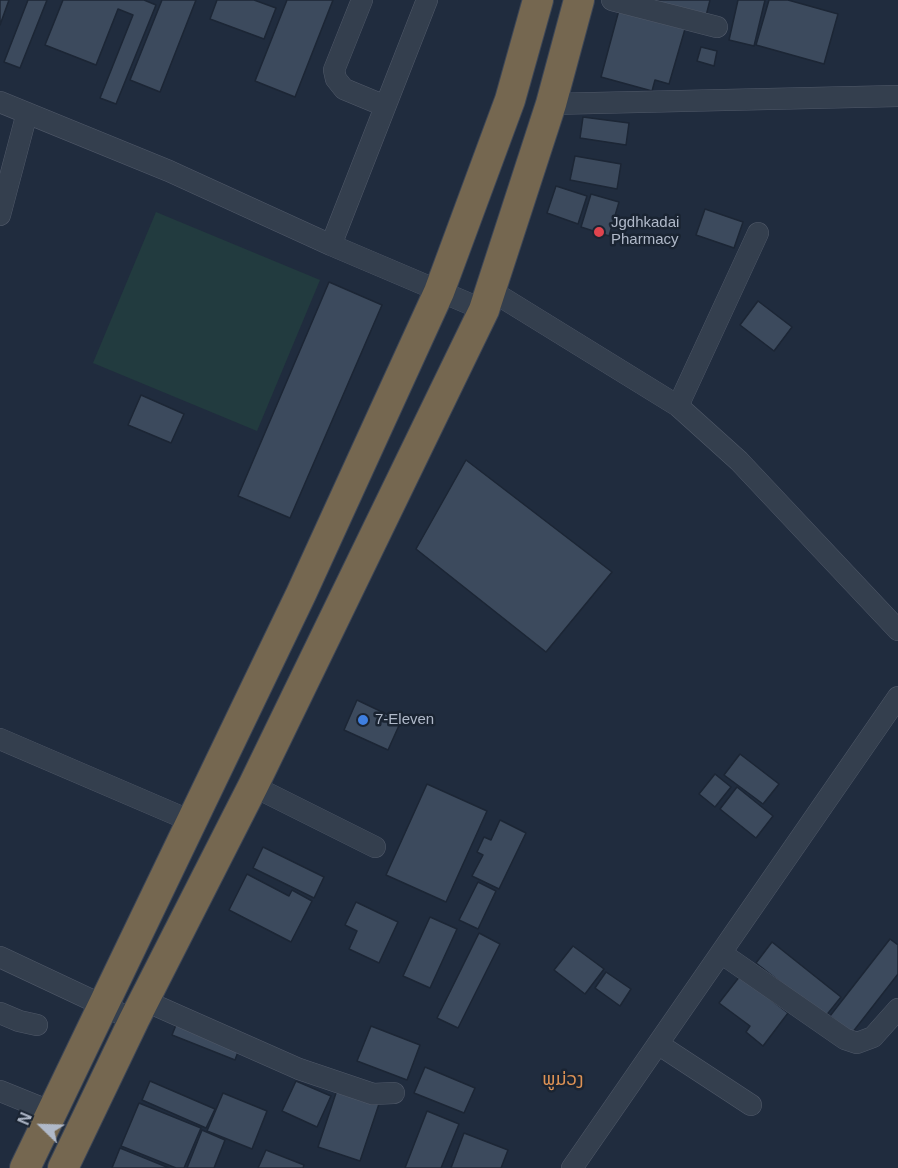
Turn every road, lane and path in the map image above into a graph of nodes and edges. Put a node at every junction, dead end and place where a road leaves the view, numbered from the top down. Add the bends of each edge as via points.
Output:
1 (362, 0) edge
2 (426, 0) edge
3 (538, 0) edge
4 (579, 0) edge
5 (612, 0) edge
6 (717, 27) dead end
7 (898, 96) edge
8 (0, 102) edge
9 (551, 104) junction
10 (385, 106) junction
11 (27, 113) junction
12 (0, 214) edge
13 (758, 233) dead end
14 (331, 245) junction
15 (439, 292) junction
16 (487, 300) junction
17 (678, 406) junction
18 (898, 630) edge
19 (898, 697) edge
20 (0, 739) edge
21 (253, 786) junction
22 (191, 821) junction
23 (375, 847) dead end
24 (721, 953) junction
25 (0, 957) edge
26 (105, 1005) junction
27 (898, 1009) edge
28 (139, 1010) junction
29 (0, 1013) edge
30 (37, 1025) dead end
31 (658, 1044) junction
32 (0, 1091) edge
33 (394, 1094) dead end
34 (751, 1105) dead end
35 (52, 1112) junction
36 (25, 1168) edge
37 (63, 1168) edge
38 (572, 1168) edge

1 - 10 street via 334,70 344,89
2 - 10 street
3 - 15 highway via 510,100
4 - 9 highway
5 - 6 street
7 - 9 street
8 - 11 street
9 - 16 highway
10 - 14 street
11 - 12 street
11 - 14 street via 169,171
13 - 17 street
14 - 15 street
15 - 16 street
15 - 22 highway via 301,594
16 - 17 street
16 - 21 highway
17 - 18 street via 739,461
19 - 24 street
20 - 22 street
21 - 23 street
21 - 28 highway
22 - 26 highway
24 - 27 street via 857,1043 873,1037
24 - 31 street
25 - 26 street
26 - 28 street
26 - 35 highway
28 - 33 street via 373,1094
28 - 37 highway
29 - 30 street
31 - 34 street
31 - 38 street
32 - 35 street
35 - 36 highway

